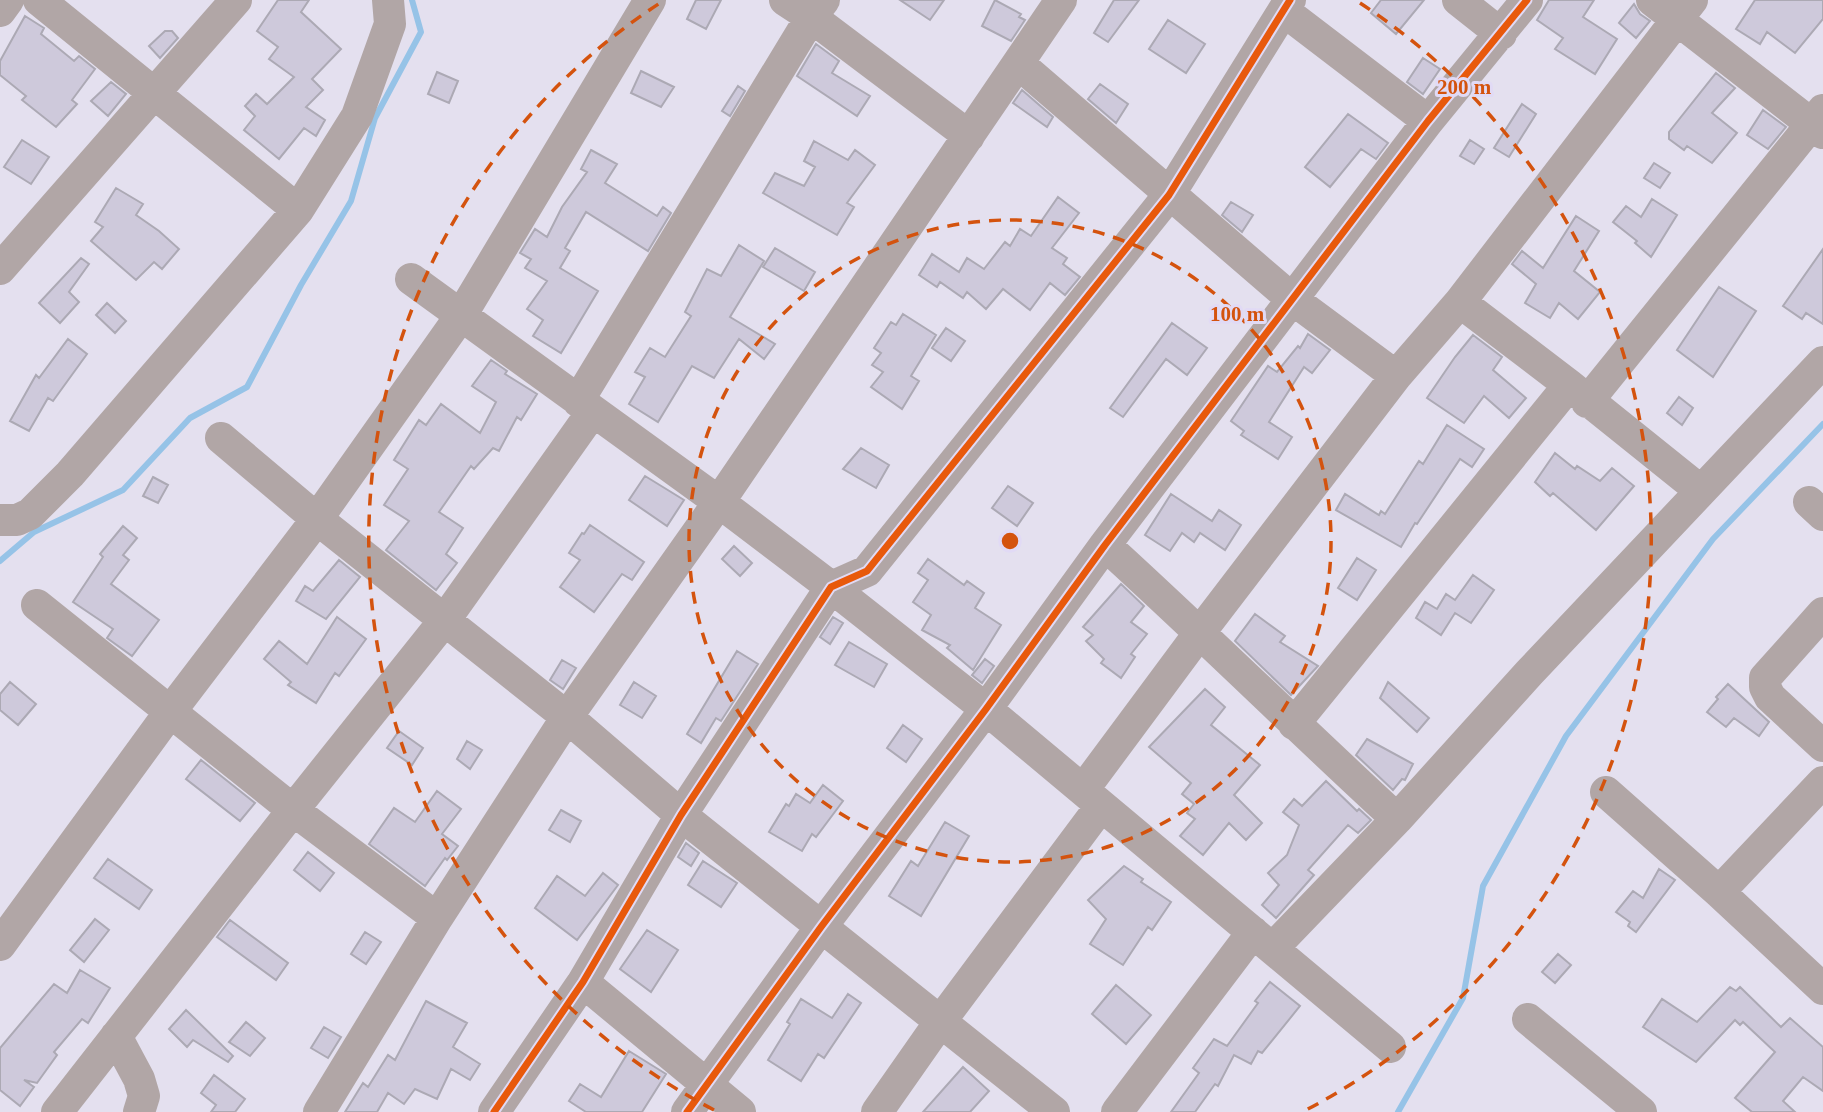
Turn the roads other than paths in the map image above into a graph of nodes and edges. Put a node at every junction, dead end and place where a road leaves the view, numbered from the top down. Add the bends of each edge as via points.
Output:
1 (8, 0) edge
2 (39, 0) edge
3 (236, 0) edge
4 (388, 0) edge
5 (650, 0) edge
6 (785, 0) edge
7 (1061, 0) edge
8 (1458, 0) edge
9 (1527, 0) edge
10 (1652, 0) edge
11 (1287, 6) edge
12 (817, 8) edge
13 (1684, 10) edge
14 (0, 11) edge
15 (1500, 34) junction
16 (1019, 64) junction
17 (155, 95) junction
18 (1428, 121) junction
19 (1819, 122) edge
20 (970, 136) junction
21 (1169, 195) junction
22 (298, 210) junction
23 (0, 270) edge
24 (411, 279) dead end
25 (1292, 299) junction
26 (1460, 302) junction
27 (462, 314) junction
28 (1823, 362) edge
29 (1396, 376) junction
30 (1578, 393) junction
31 (586, 406) junction
32 (221, 438) dead end
33 (1701, 491) junction
34 (719, 502) junction
35 (317, 519) junction
36 (0, 520) edge
37 (1105, 545) junction
38 (831, 587) junction
39 (37, 605) dead end
40 (1823, 613) edge
41 (444, 621) junction
42 (1201, 631) junction
43 (985, 709) junction
44 (170, 712) junction
45 (567, 717) junction
46 (1294, 724) junction
47 (1823, 746) edge
48 (1823, 782) edge
49 (1606, 792) dead end
50 (1092, 798) junction
51 (293, 810) junction
52 (681, 815) junction
53 (1397, 819) junction
54 (1719, 892) junction
55 (438, 918) junction
56 (821, 927) junction
57 (1263, 940) junction
58 (0, 945) edge
59 (583, 982) junction
60 (1823, 989) edge
61 (1528, 1019) dead end
62 (940, 1022) junction
63 (116, 1036) junction
64 (1390, 1046) dead end
65 (707, 1085) junction
66 (57, 1112) edge
67 (139, 1112) edge
68 (319, 1112) edge
69 (494, 1112) edge
70 (687, 1112) edge
71 (740, 1112) edge
72 (877, 1112) edge
73 (1054, 1112) edge
74 (1116, 1112) edge
75 (1641, 1112) edge

1 - 14 street
2 - 17 street
3 - 17 street
4 - 22 street via 390,24 357,116
5 - 27 street
6 - 12 street
7 - 16 street
8 - 15 street
9 - 15 street
10 - 13 street
11 - 18 street
11 - 21 street
12 - 20 street
12 - 31 street
13 - 19 street
13 - 26 street
15 - 18 street
16 - 20 street
16 - 21 street
17 - 22 street
17 - 23 street
18 - 25 street
19 - 30 street
20 - 34 street
21 - 25 street
21 - 38 street via 867,571
22 - 36 street via 70,474 30,514
24 - 27 street
25 - 29 street
25 - 37 street
26 - 29 street
26 - 30 street
27 - 31 street
27 - 35 street
28 - 33 street
29 - 42 street
30 - 33 street
30 - 46 street
31 - 34 street
31 - 41 street
32 - 35 street
33 - 53 street
34 - 38 street
34 - 45 street
35 - 41 street
35 - 44 street
37 - 42 street
37 - 43 street
38 - 43 street
38 - 52 street
39 - 44 street
40 - 47 street via 1765,678 1765,687
41 - 45 street
41 - 51 street
42 - 46 street
42 - 50 street
43 - 50 street
43 - 56 street
44 - 51 street
44 - 58 street
45 - 52 street
45 - 55 street
46 - 53 street
48 - 54 street
49 - 54 street
50 - 57 street
50 - 62 street
51 - 55 street
51 - 63 street
52 - 56 street
52 - 59 street
53 - 57 street
54 - 60 street
55 - 68 street
56 - 62 street
56 - 65 street
57 - 64 street
57 - 74 street
59 - 65 street
59 - 69 street
61 - 75 street
62 - 72 street
62 - 73 street
63 - 66 street
63 - 67 street via 139,1079 144,1096
65 - 70 street
65 - 71 street

